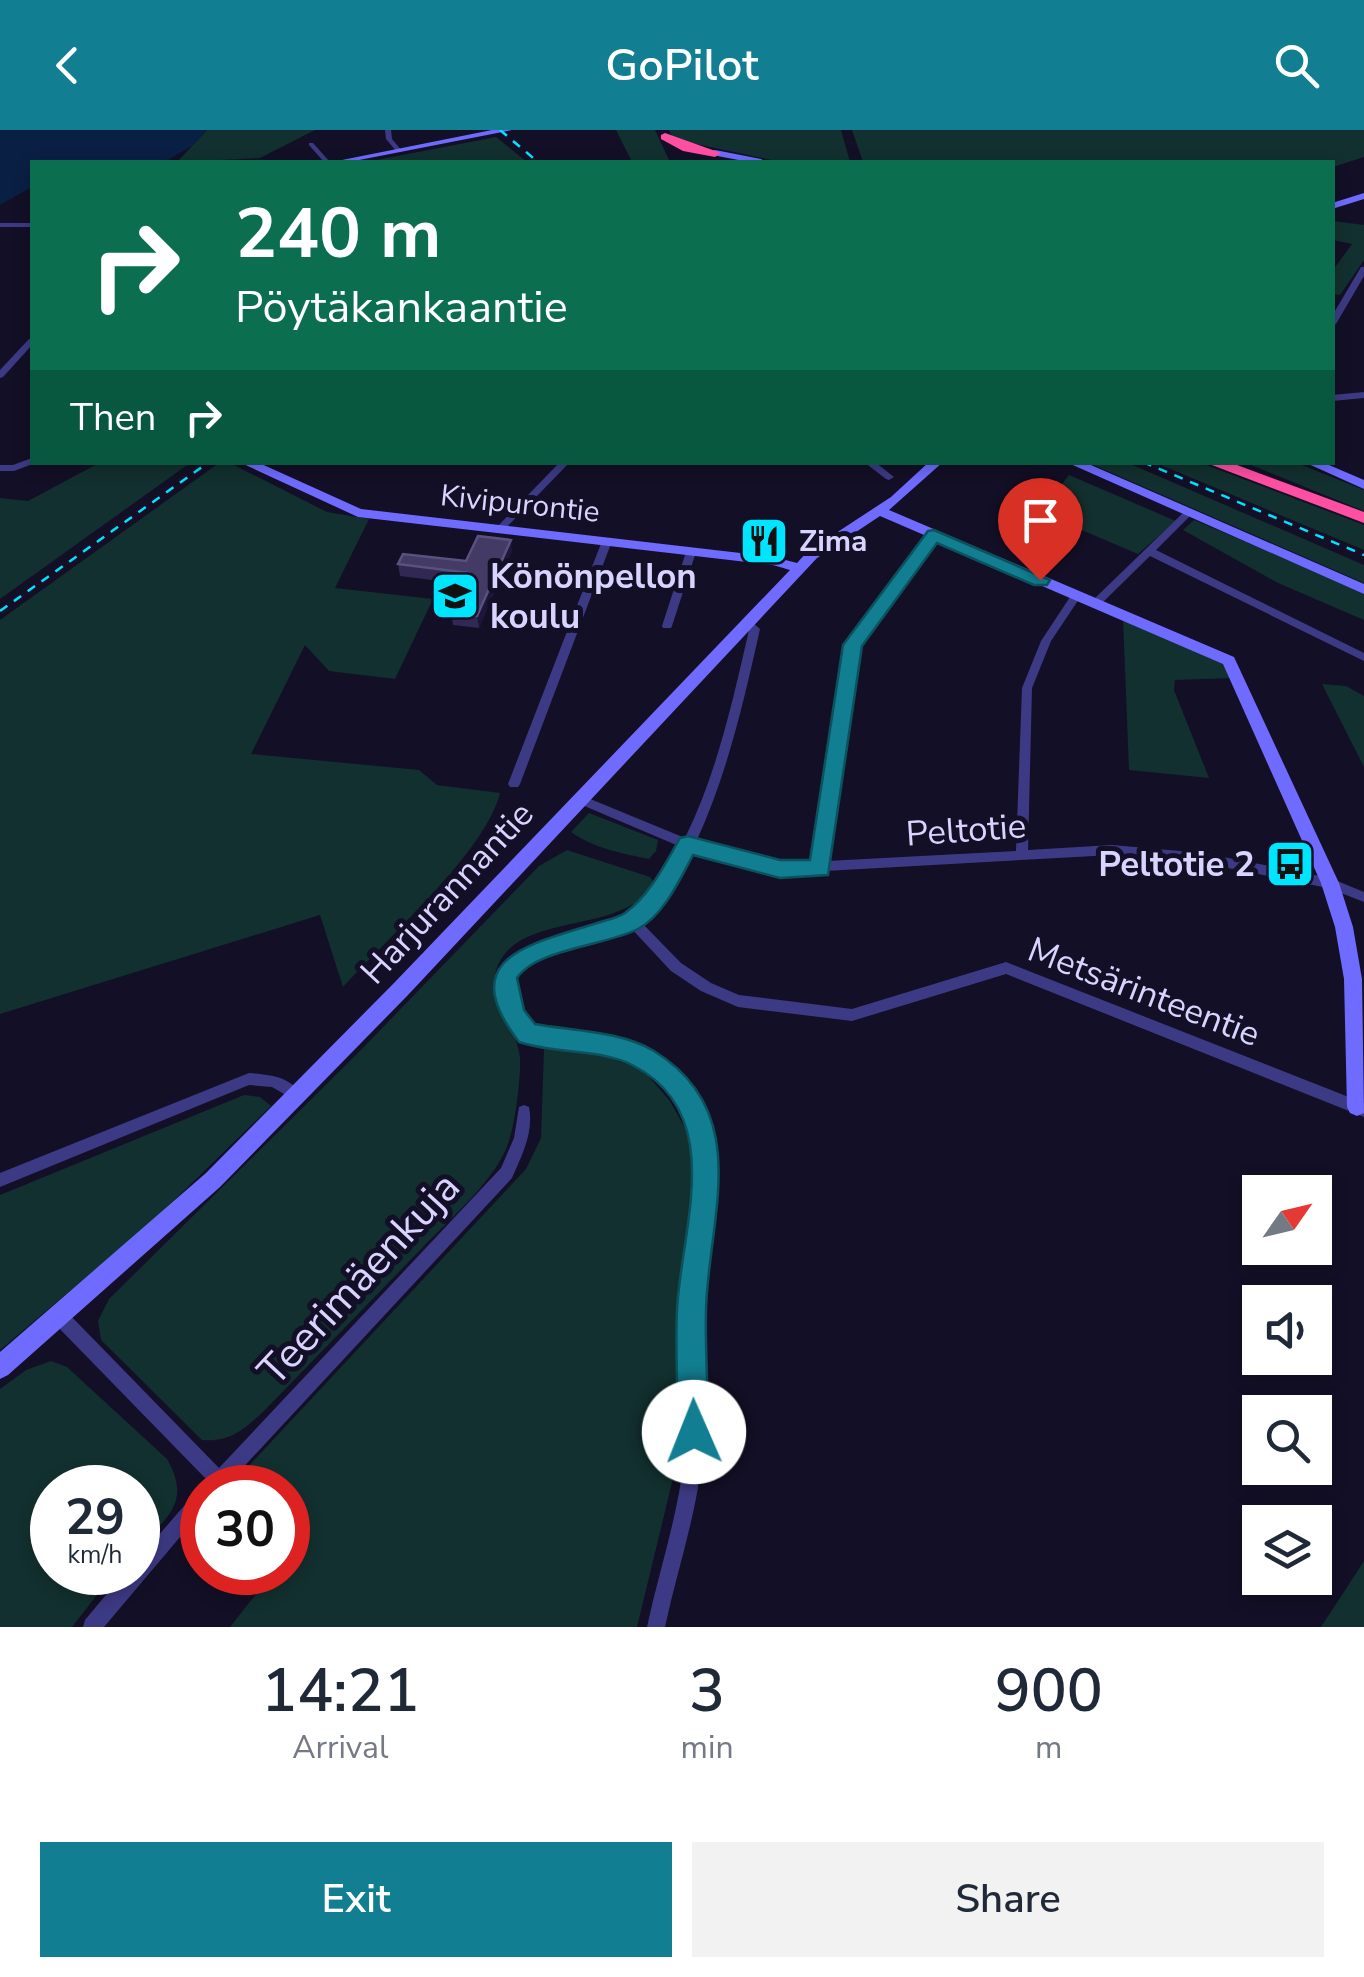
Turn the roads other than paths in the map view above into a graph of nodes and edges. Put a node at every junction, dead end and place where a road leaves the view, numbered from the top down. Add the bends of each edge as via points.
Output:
1 (388, 130) edge
2 (507, 130) edge
3 (664, 134) edge
4 (312, 144) dead end
5 (398, 150) junction
6 (715, 153) junction
7 (325, 160) edge
8 (346, 160) edge
9 (681, 160) edge
10 (686, 160) edge
11 (752, 160) edge
12 (1364, 196) edge
13 (1335, 205) edge
14 (1, 224) edge
15 (30, 225) edge
16 (1364, 269) edge
17 (1335, 319) edge
18 (30, 344) edge
19 (0, 375) edge
20 (1364, 395) edge
21 (1335, 398) edge
22 (30, 462) edge
23 (252, 465) edge
24 (563, 465) edge
25 (872, 465) edge
26 (934, 465) edge
27 (1079, 465) edge
28 (1220, 465) edge
29 (1239, 465) edge
30 (1317, 465) edge
31 (0, 468) edge
32 (889, 477) dead end
33 (1364, 485) edge
34 (880, 511) junction
35 (1188, 513) junction
36 (1364, 518) edge
37 (500, 530) junction
38 (934, 535) junction
39 (607, 542) junction
40 (1149, 551) junction
41 (691, 552) junction
42 (799, 568) junction
43 (1364, 589) edge
44 (1076, 596) junction
45 (1096, 603) junction
46 (748, 624) junction
47 (667, 626) dead end
48 (1364, 657) edge
49 (514, 784) dead end
50 (580, 799) junction
51 (688, 844) junction
52 (1022, 856) junction
53 (820, 869) junction
54 (1330, 883) junction
55 (1364, 897) edge
56 (632, 921) junction
57 (296, 1095) junction
58 (1361, 1108) edge
59 (524, 1112) dead end
60 (0, 1180) edge
61 (60, 1318) junction
62 (0, 1367) edge
63 (197, 1465) edge
64 (233, 1465) edge
65 (180, 1523) edge
66 (160, 1546) edge
67 (118, 1595) edge
68 (92, 1627) edge
69 (656, 1627) edge

1 - 5 street
2 - 5 street
3 - 6 highway via 687,148
3 - 9 highway
4 - 7 street
5 - 8 street
6 - 10 highway
6 - 11 street
12 - 13 street
14 - 15 street
16 - 17 street
18 - 19 street
20 - 21 street
22 - 31 street
23 - 37 street, Kivipurontie via 358,513
24 - 37 street
25 - 32 street
26 - 34 street, Harjurannantie
27 - 35 street
28 - 36 highway
29 - 36 highway
30 - 33 street
34 - 38 street
34 - 42 street, Harjurannantie
35 - 40 street
35 - 43 street
37 - 39 street, Kivipurontie
38 - 44 street
38 - 53 street via 852,645
39 - 41 street, Kivipurontie
39 - 49 street
40 - 45 street
40 - 48 street
41 - 42 street, Kivipurontie
41 - 47 street
42 - 46 street, Harjurannantie
44 - 45 street
44 - 52 street via 1046,641 1027,688
45 - 54 street via 1229,661
46 - 50 street, Harjurannantie
46 - 51 street via 755,629 737,715
50 - 51 street, Peltotie
50 - 57 street, Harjurannantie
51 - 53 street, Peltotie via 780,869
51 - 56 street via 662,889
52 - 53 street, Peltotie
52 - 54 street, Peltotie via 1145,852
54 - 55 street, Peltotie
54 - 58 street via 1353,979
56 - 58 street, Metsärinteentie via 676,968 738,1001 852,1015 1006,968
56 - 69 street via 537,952 505,976 514,1016 528,1034 643,1058 684,1096 700,1130 708,1177 692,1308 693,1460
57 - 60 street via 274,1082 249,1080
57 - 61 street, Harjurannantie
59 - 64 street, Teerimäenkuja via 507,1173
61 - 62 street, Harjurannantie
61 - 63 street
65 - 66 street
67 - 68 street

